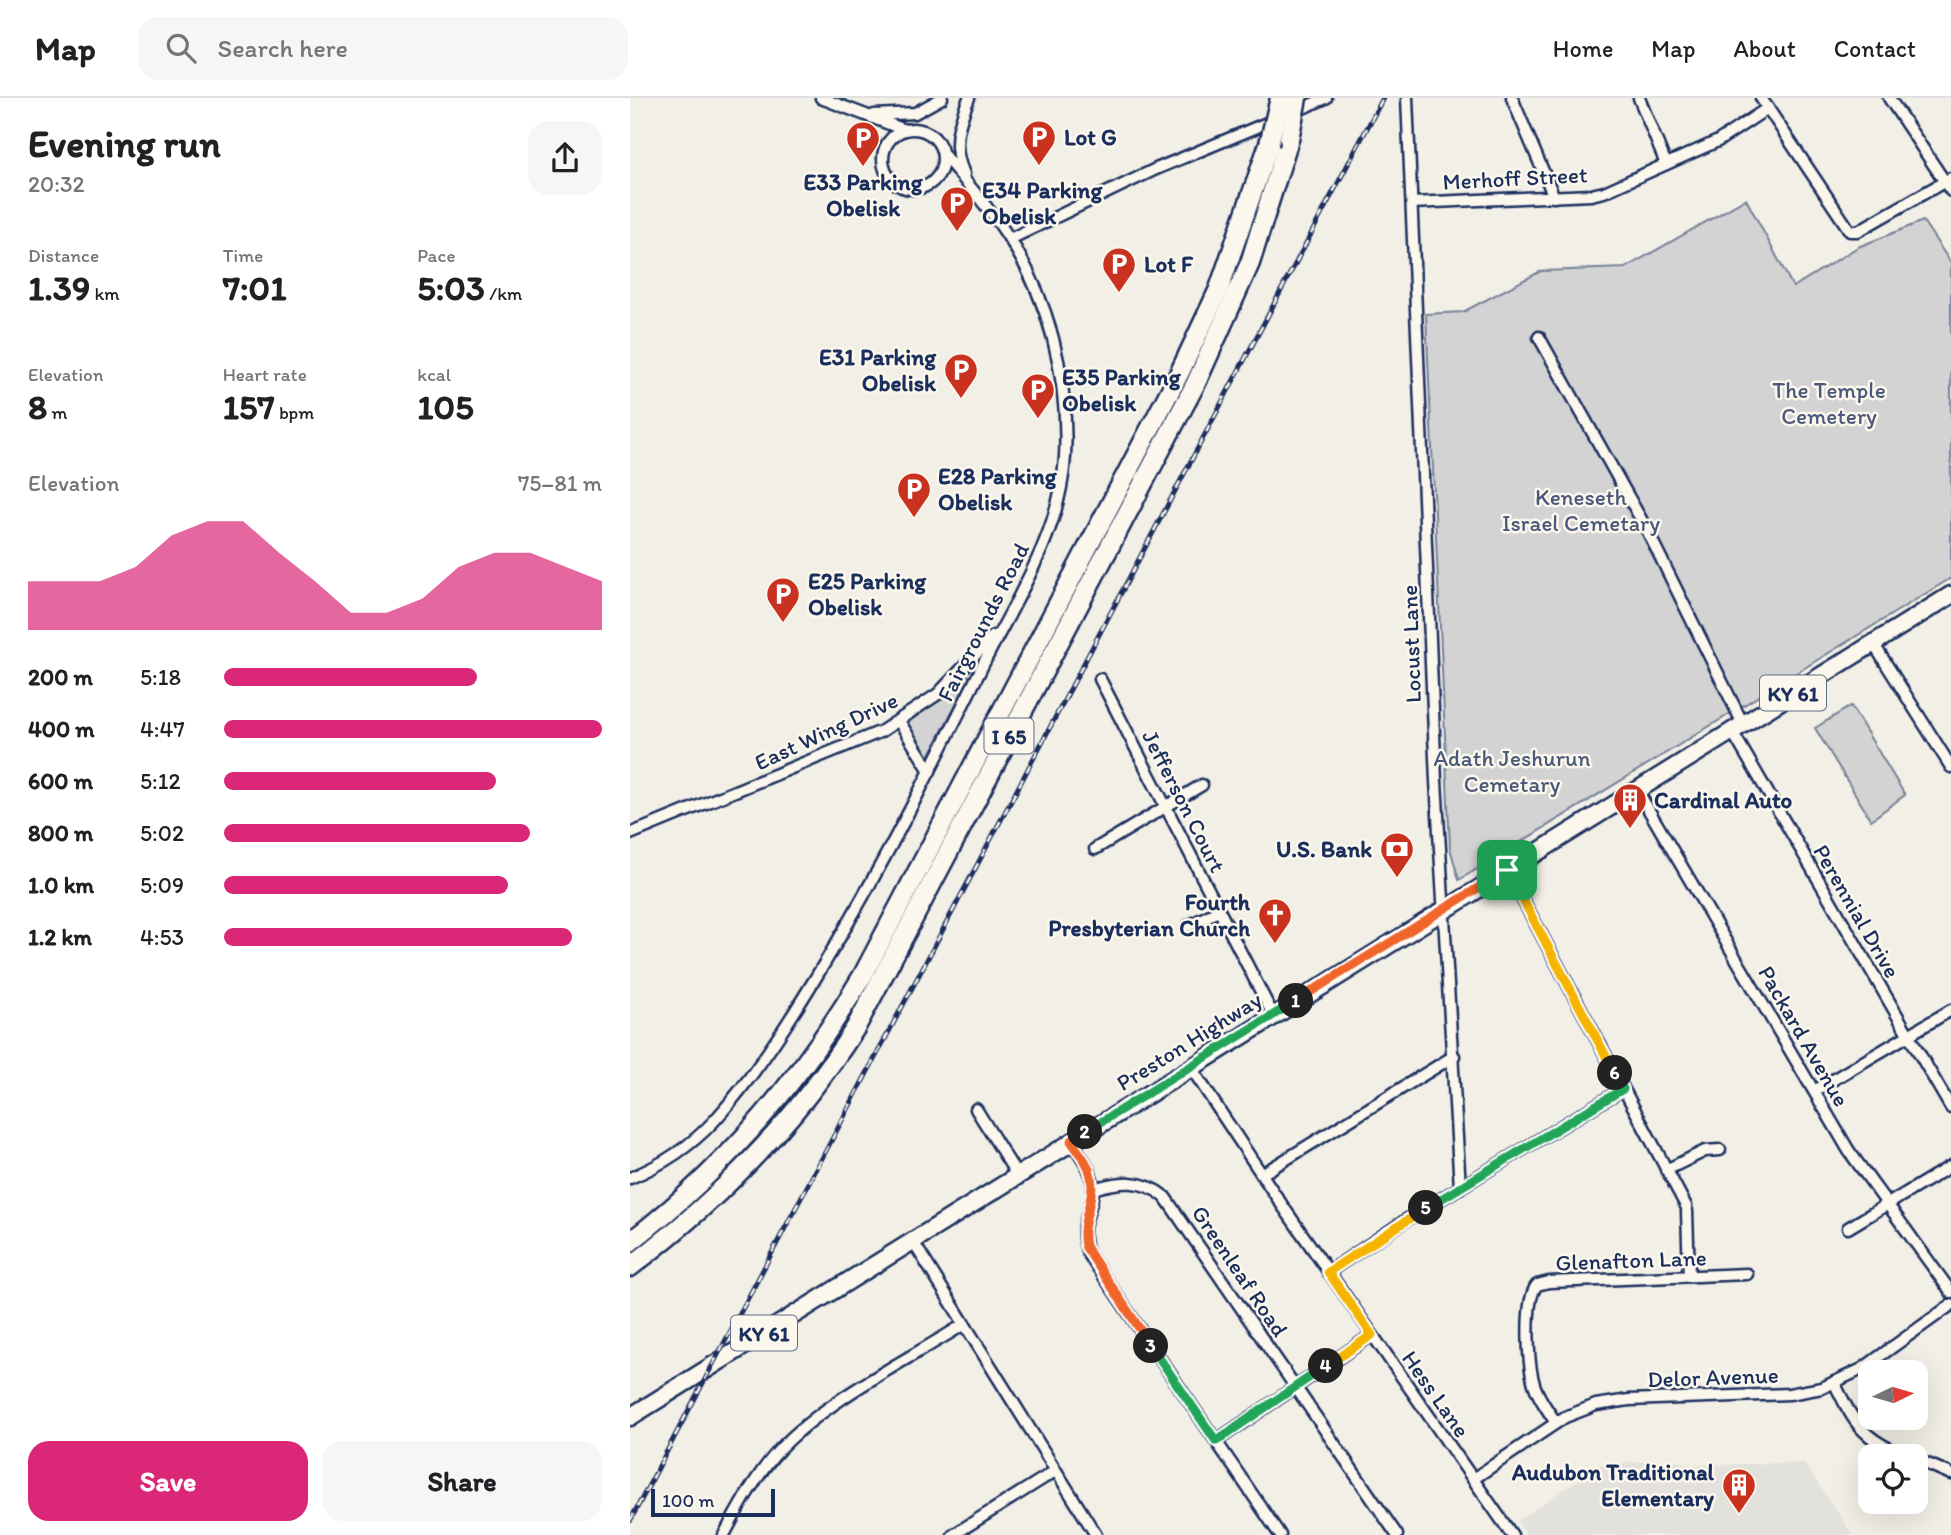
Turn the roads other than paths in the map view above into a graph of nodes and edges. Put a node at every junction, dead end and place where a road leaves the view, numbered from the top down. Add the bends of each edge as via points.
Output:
1 (821, 98) edge
2 (943, 98) edge
3 (969, 98) edge
4 (1280, 98) edge
5 (1297, 98) edge
6 (1326, 98) edge
7 (1407, 98) edge
8 (1512, 98) edge
9 (1639, 98) edge
10 (1761, 98) edge
11 (1889, 98) edge
12 (1768, 108) junction
13 (867, 115) junction
14 (905, 130) junction
15 (943, 155) junction
16 (1666, 164) junction
17 (1949, 184) edge
18 (972, 190) junction
19 (1554, 197) junction
20 (1412, 203) junction
21 (1010, 239) junction
22 (1539, 337) dead end
23 (1951, 595) edge
24 (1006, 617) junction
25 (1873, 643) junction
26 (1100, 679) dead end
27 (899, 721) junction
28 (1737, 728) junction
29 (1951, 767) edge
30 (930, 771) junction
31 (1202, 785) dead end
32 (1637, 790) junction
33 (1165, 806) junction
34 (630, 834) edge
35 (1095, 849) dead end
36 (1507, 870) junction
37 (1444, 908) junction
38 (1218, 911) junction
39 (1188, 926) dead end
40 (1951, 1010) edge
41 (1273, 1015) junction
42 (1908, 1035) junction
43 (1454, 1056) junction
44 (1191, 1066) junction
45 (1623, 1089) junction
46 (1814, 1091) junction
47 (1951, 1108) edge
48 (976, 1109) dead end
49 (1071, 1141) junction
50 (1720, 1150) dead end
51 (1951, 1166) edge
52 (1666, 1170) junction
53 (1262, 1174) junction
54 (1017, 1175) junction
55 (630, 1178) edge
56 (1460, 1188) junction
57 (1093, 1189) junction
58 (1887, 1205) junction
59 (1848, 1228) dead end
60 (912, 1240) junction
61 (630, 1242) edge
62 (630, 1267) edge
63 (1328, 1272) junction
64 (1747, 1274) dead end
65 (1689, 1276) junction
66 (1951, 1292) edge
67 (1951, 1305) edge
68 (963, 1325) junction
69 (1372, 1335) junction
70 (1834, 1382) junction
71 (1295, 1387) junction
72 (630, 1417) edge
73 (1556, 1423) junction
74 (1216, 1441) junction
75 (1878, 1444) edge
76 (1928, 1464) edge
77 (1055, 1471) junction
78 (1951, 1474) edge
79 (1473, 1479) junction
80 (724, 1535) edge
81 (953, 1535) edge
82 (1096, 1535) edge
83 (1280, 1535) edge
84 (1396, 1535) edge
85 (1512, 1535) edge

1 - 13 street
2 - 13 street via 927,108
3 - 18 street via 956,150
4 - 61 highway, I 65, bridge via 1269,144 1219,289 1180,372 863,975 828,1032 769,1110 692,1191
5 - 62 highway, I 65, bridge via 1289,139 1250,263 1201,372 862,1016 774,1137 691,1219
6 - 21 street via 1156,169
7 - 20 street, Locust Lane
8 - 19 street
9 - 16 street
10 - 12 street
11 - 17 street
12 - 16 street, Merhoff Street via 1718,141
12 - 17 street via 1853,232 1923,191
13 - 14 street
14 - 15 street via 933,137
14 - 15 street via 889,141 883,160 897,185 916,189 933,181
15 - 18 street
16 - 19 street, Merhoff Street via 1604,192
18 - 21 street, Fairgrounds Road
19 - 20 street, Merhoff Street
20 - 37 street, Locust Lane
21 - 24 street, Fairgrounds Road via 1048,322 1059,367 1065,460 1055,510 1033,572
22 - 28 street, Perennial Drive via 1647,530
23 - 25 main road, Preston Highway / KY 61
24 - 27 street, East Wing Drive via 959,675
24 - 30 street, Fairgrounds Road
25 - 28 main road, Preston Highway / KY 61
25 - 29 street
26 - 33 street, Jefferson Court
27 - 30 street
27 - 34 street, East Wing Drive via 840,750
28 - 32 main road, Preston Highway / KY 61
28 - 42 street, Perennial Drive
30 - 55 street, Fairgrounds Road via 825,962 764,1057 697,1138
31 - 33 street
32 - 36 main road, Preston Highway / KY 61
32 - 46 street, Packard Avenue
33 - 35 street
33 - 38 street, Jefferson Court
36 - 37 main road, Preston Highway / KY 61
36 - 45 street
37 - 41 main road, Preston Highway / KY 61
37 - 43 street, Locust Lane
38 - 39 street
38 - 41 street, Jefferson Court
40 - 42 street
41 - 44 main road, Preston Highway / KY 61
42 - 46 street
42 - 47 street, Perennial Drive
43 - 53 street
43 - 56 street, Locust Lane
44 - 49 main road, Preston Highway / KY 61
44 - 53 street, Hess Lane
45 - 52 street
45 - 56 street
46 - 58 street, Packard Avenue
48 - 54 street
49 - 54 main road, Preston Highway / KY 61
49 - 57 street via 1089,1168
50 - 52 street via 1705,1151
51 - 58 street
52 - 65 street via 1687,1208
53 - 63 street, Hess Lane
54 - 60 main road, Preston Highway / KY 61
56 - 63 street
57 - 71 street, Greenleaf Road via 1137,1182 1166,1197
57 - 74 street via 1083,1227 1088,1253
58 - 59 street
58 - 66 street, Packard Avenue
60 - 68 street
60 - 72 main road, Preston Highway / KY 61
63 - 69 street, Hess Lane
64 - 65 street, Glenafton Lane
65 - 73 street, Glenafton Lane via 1549,1282 1534,1289 1528,1302 1533,1380
67 - 70 street, Delor Avenue via 1862,1369
68 - 77 street
68 - 80 street via 841,1401 788,1441 761,1473
69 - 71 street
69 - 79 street, Hess Lane
70 - 73 street, Delor Avenue via 1789,1394 1615,1401
70 - 75 street via 1862,1432
71 - 74 street
71 - 84 street, Greenleaf Road
73 - 79 street, Delor Avenue
74 - 83 street
76 - 78 street
77 - 81 street
77 - 82 street
79 - 85 street, Hess Lane

